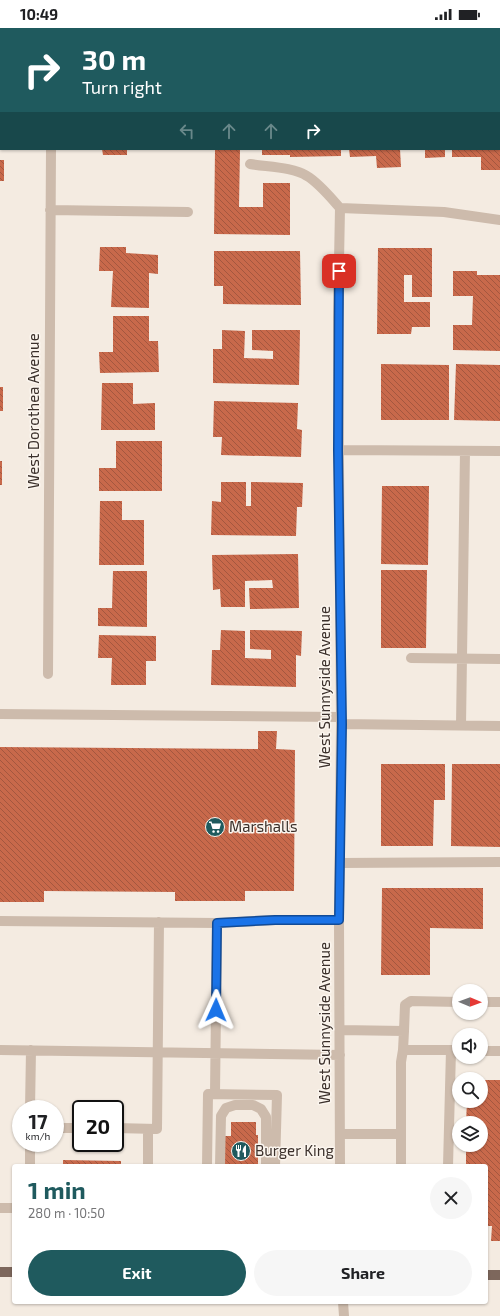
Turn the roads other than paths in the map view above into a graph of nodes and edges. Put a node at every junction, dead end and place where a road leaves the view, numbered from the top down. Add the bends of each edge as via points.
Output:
1 (51, 150) edge
2 (250, 164) dead end
3 (340, 208) junction
4 (50, 210) junction
5 (188, 212) dead end
6 (500, 220) edge
7 (338, 450) junction
8 (465, 451) junction
9 (500, 451) edge
10 (412, 658) dead end
11 (463, 658) junction
12 (500, 659) edge
13 (48, 674) dead end
14 (0, 714) edge
15 (341, 721) junction
16 (461, 725) junction
17 (500, 726) edge
18 (500, 862) edge
19 (340, 863) junction
20 (339, 920) junction
21 (0, 922) edge
22 (159, 922) junction
23 (217, 923) junction
24 (452, 1002) edge
25 (488, 1002) edge
26 (500, 1002) edge
27 (340, 1030) junction
28 (404, 1031) junction
29 (0, 1050) edge
30 (31, 1050) junction
31 (403, 1050) junction
32 (452, 1050) edge
33 (488, 1051) edge
34 (500, 1051) edge
35 (158, 1052) junction
36 (215, 1053) junction
37 (340, 1055) junction
38 (454, 1064) edge
39 (215, 1094) junction
40 (30, 1100) edge
41 (124, 1128) edge
42 (148, 1129) junction
43 (340, 1134) junction
44 (401, 1134) junction
45 (30, 1152) edge
46 (30, 1164) edge
47 (148, 1164) edge
48 (207, 1164) edge
49 (220, 1164) edge
50 (266, 1164) edge
51 (275, 1164) edge
52 (340, 1164) edge
53 (401, 1164) edge
54 (448, 1164) edge
55 (0, 1208) edge
56 (12, 1208) edge
57 (0, 1272) edge
58 (12, 1272) edge
59 (488, 1275) edge
60 (500, 1275) edge
61 (343, 1304) edge
62 (344, 1316) edge

1 - 4 street, West Dorothea Avenue
2 - 3 street via 293,171 307,176
3 - 6 street via 444,212
3 - 7 street, West Sunnyside Avenue
4 - 5 street
4 - 13 street, West Dorothea Avenue
7 - 8 street
7 - 15 street, West Sunnyside Avenue
8 - 9 street
8 - 11 street
10 - 11 street
11 - 12 street
11 - 16 street
14 - 15 street
15 - 16 street
15 - 19 street, West Sunnyside Avenue
16 - 17 street
18 - 19 street
19 - 20 street, West Sunnyside Avenue
20 - 23 street
20 - 27 street, West Sunnyside Avenue
21 - 22 street
22 - 23 street
22 - 35 street
23 - 36 street
24 - 28 street via 411,1001 405,1005
25 - 26 street
27 - 28 street
27 - 37 street, West Sunnyside Avenue
28 - 31 street
29 - 30 street
30 - 35 street
30 - 40 street
31 - 32 street
31 - 44 street
33 - 34 street
35 - 36 street
35 - 42 street via 157,1128
36 - 37 street
36 - 39 street
37 - 43 street, West Sunnyside Avenue
38 - 54 street
39 - 48 street via 208,1094
39 - 51 street via 277,1095
41 - 42 street
42 - 47 street
43 - 44 street
43 - 52 street, West Sunnyside Avenue
44 - 53 street
45 - 46 street
49 - 50 street via 221,1116 226,1108 252,1105 261,1109 266,1117
55 - 56 street
57 - 58 main road
59 - 60 main road
61 - 62 street

